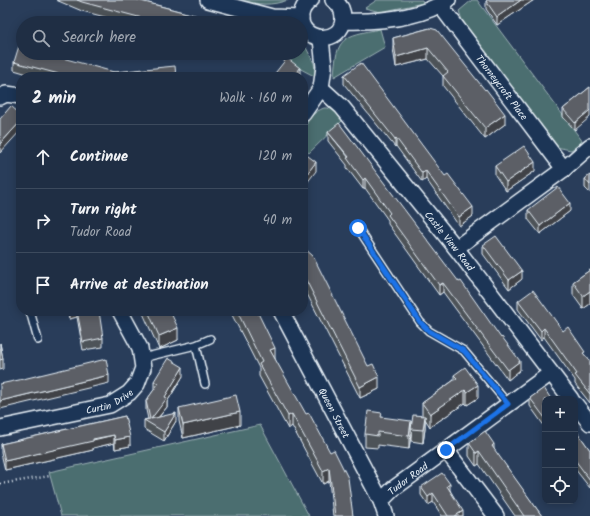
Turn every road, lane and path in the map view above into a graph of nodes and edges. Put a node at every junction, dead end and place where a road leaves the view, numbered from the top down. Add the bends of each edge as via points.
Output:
1 (208, 0) edge
2 (311, 0) edge
3 (333, 0) edge
4 (444, 3) edge
5 (268, 16) edge
6 (302, 16) edge
7 (343, 21) junction
8 (308, 33) edge
9 (321, 39) junction
10 (321, 88) junction
11 (16, 95) edge
12 (0, 97) edge
13 (308, 107) edge
14 (590, 146) edge
15 (564, 169) junction
16 (358, 228) dead end
17 (456, 248) junction
18 (31, 316) edge
19 (123, 316) edge
20 (284, 316) edge
21 (210, 339) dead end
22 (38, 340) dead end
23 (196, 345) junction
24 (142, 358) junction
25 (551, 373) junction
26 (205, 384) dead end
27 (569, 396) edge
28 (508, 404) junction
29 (578, 408) edge
30 (590, 423) edge
31 (0, 428) edge
32 (446, 450) junction
33 (50, 476) dead end
34 (0, 484) edge
35 (381, 501) junction
36 (386, 516) edge
37 (496, 516) edge

1 - 5 street
2 - 6 street via 304,6
3 - 7 street via 340,7
4 - 7 street via 376,22
4 - 15 street, Thorneycroft Place
7 - 9 street via 336,34
8 - 9 street
9 - 10 street via 324,68
10 - 13 street
10 - 17 street, Castle View Road via 342,107
11 - 12 street via 6,94
14 - 15 street
15 - 17 street
16 - 28 lane via 420,322 429,331 464,351
17 - 25 street, Castle View Road
18 - 22 lane
19 - 24 street, Curtin Drive via 140,348
20 - 35 street, Queen Street
21 - 23 lane
23 - 24 lane
23 - 26 lane
24 - 31 street, Curtin Drive via 143,368 137,384 129,393 110,404
25 - 27 street, Castle View Road
25 - 28 street, Tudor Road
28 - 32 street, Tudor Road
29 - 30 street
32 - 35 street, Tudor Road via 393,489
32 - 37 street
33 - 34 path
35 - 36 street, Queen Street

